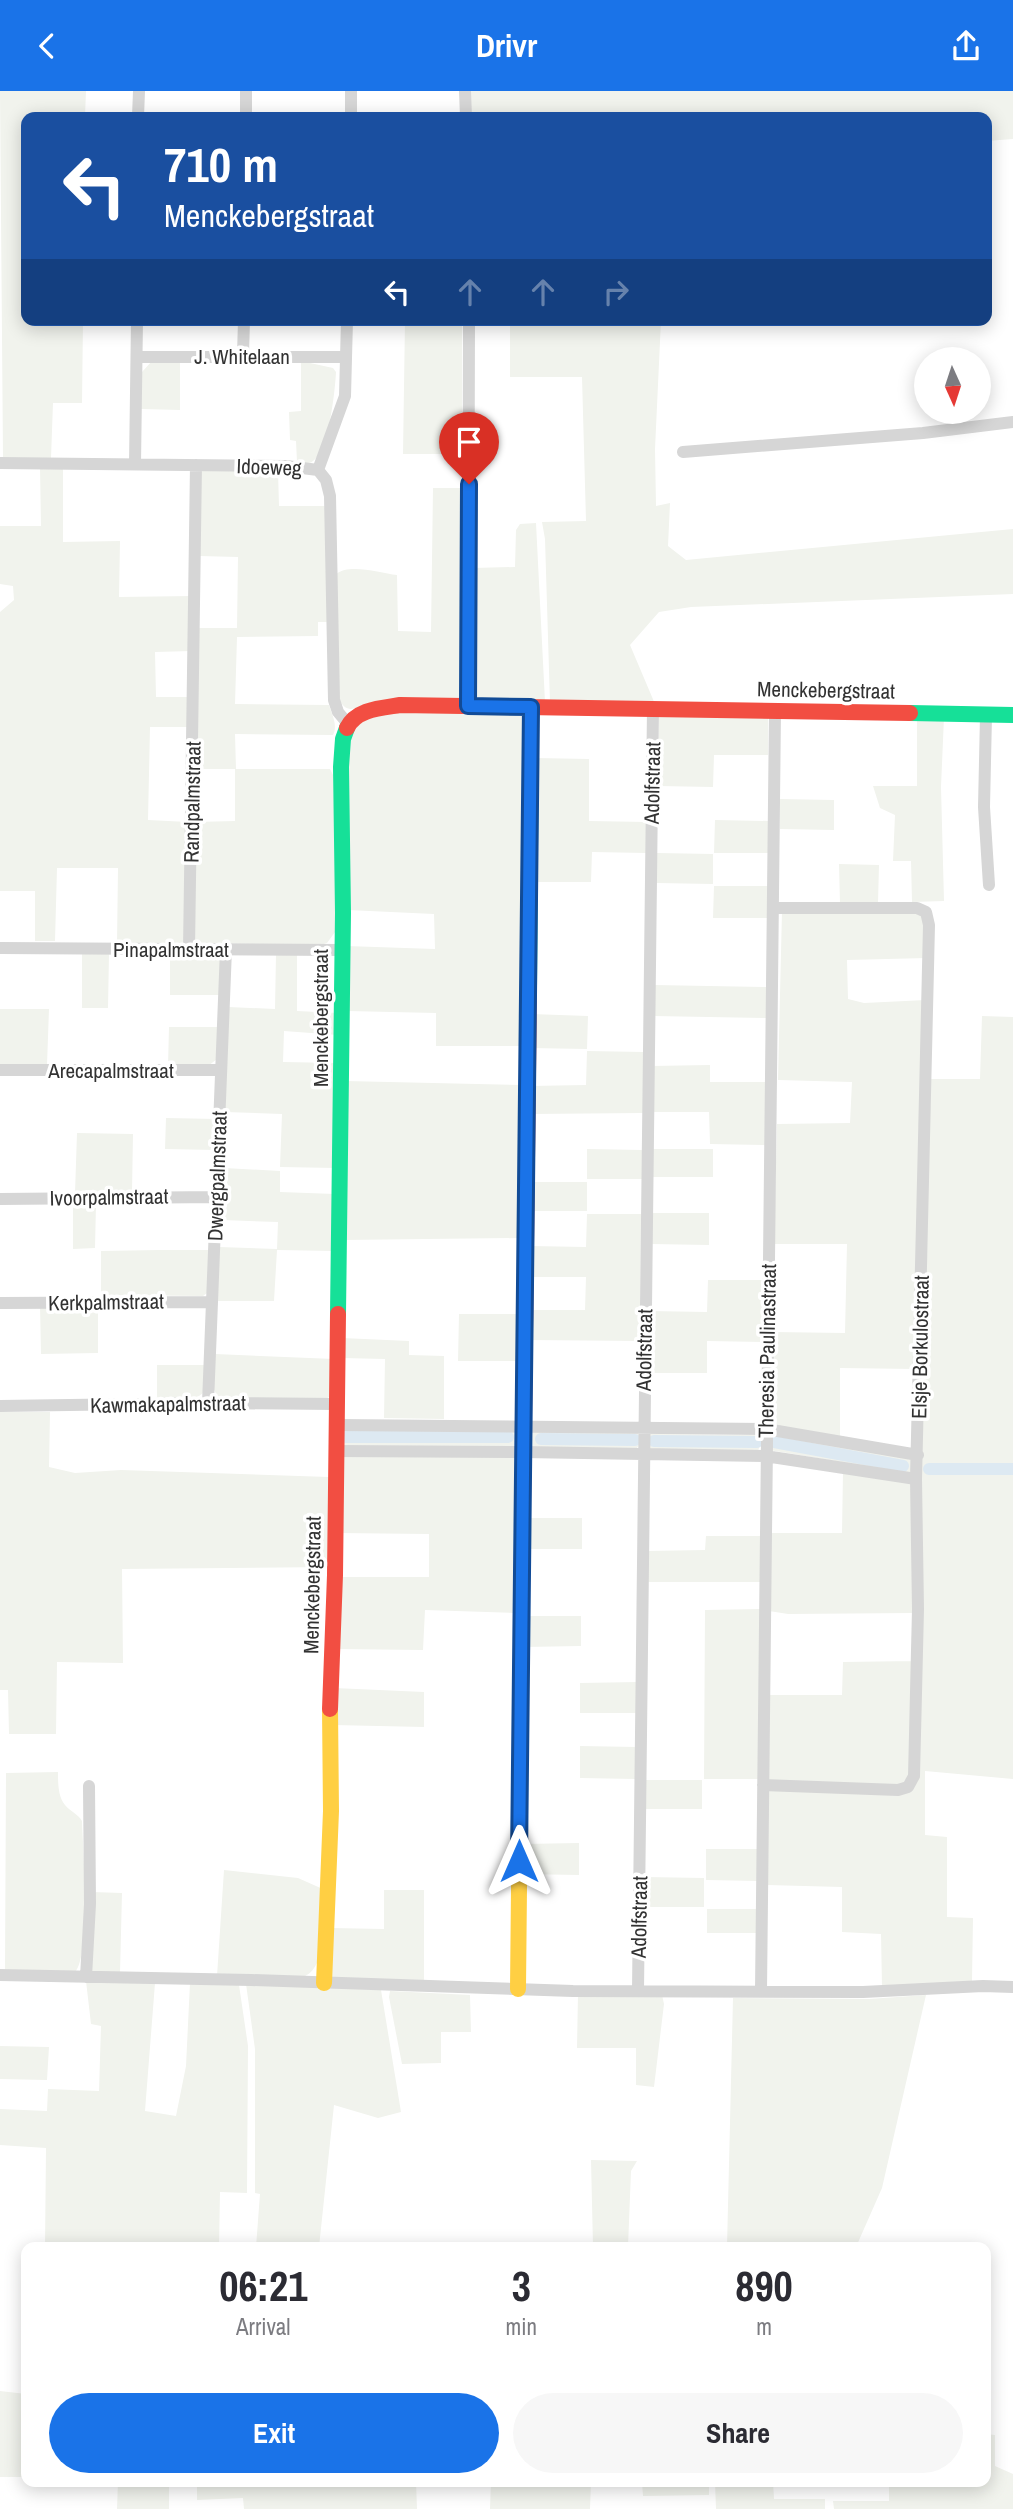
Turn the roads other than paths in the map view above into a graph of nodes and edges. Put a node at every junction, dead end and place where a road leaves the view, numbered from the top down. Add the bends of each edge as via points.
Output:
1 (139, 91) edge
2 (246, 91) edge
3 (351, 91) edge
4 (465, 91) edge
5 (138, 112) edge
6 (246, 112) edge
7 (351, 112) edge
8 (466, 112) edge
9 (137, 326) edge
10 (244, 326) edge
11 (347, 326) edge
12 (469, 326) edge
13 (243, 355) junction
14 (137, 357) junction
15 (346, 357) junction
16 (1013, 422) edge
17 (683, 452) dead end
18 (0, 463) edge
19 (135, 464) junction
20 (196, 465) junction
21 (318, 470) junction
22 (468, 706) junction
23 (531, 707) junction
24 (653, 708) junction
25 (775, 710) junction
26 (1013, 715) edge
27 (986, 716) junction
28 (348, 724) junction
29 (989, 885) dead end
30 (775, 908) junction
31 (0, 948) edge
32 (189, 949) junction
33 (226, 949) junction
34 (341, 950) junction
35 (0, 1070) edge
36 (221, 1070) junction
37 (217, 1197) junction
38 (0, 1199) edge
39 (212, 1302) junction
40 (0, 1303) edge
41 (208, 1403) junction
42 (336, 1404) junction
43 (0, 1406) edge
44 (336, 1425) junction
45 (523, 1425) junction
46 (643, 1426) junction
47 (766, 1429) junction
48 (335, 1451) junction
49 (523, 1452) junction
50 (643, 1455) junction
51 (918, 1455) junction
52 (765, 1456) junction
53 (916, 1479) junction
54 (89, 1786) dead end
55 (763, 1786) junction
56 (0, 1976) edge
57 (86, 1977) junction
58 (324, 1983) junction
59 (1013, 1987) edge
60 (518, 1989) junction
61 (638, 1991) junction
62 (761, 1991) junction

1 - 5 street
2 - 6 street
3 - 7 street
4 - 8 street
9 - 14 street
10 - 13 street
11 - 15 street
12 - 22 street
13 - 14 street, J. Whitelaan
13 - 15 street, J. Whitelaan
14 - 19 street
15 - 21 street via 345,396
16 - 17 street
18 - 19 street, Idoeweg
19 - 20 street, Idoeweg
20 - 21 street, Idoeweg
20 - 32 street, Randpalmstraat
21 - 28 street, Idoeweg via 330,496 334,700
22 - 23 street, Menckebergstraat
22 - 28 street, Menckebergstraat via 384,707 366,711
23 - 24 street, Menckebergstraat
23 - 45 street
24 - 25 street, Menckebergstraat
24 - 46 street, Adolfstraat
25 - 27 street, Menckebergstraat
25 - 30 street, Theresia Paulinastraat
26 - 27 street, Menckebergstraat
27 - 29 street via 984,807
28 - 34 street, Menckebergstraat via 341,767
30 - 47 street, Theresia Paulinastraat
30 - 51 street, Elsje Borkulostraat via 898,907 926,912 928,1058
31 - 32 street, Pinapalmstraat
32 - 33 street, Pinapalmstraat
33 - 34 street, Pinapalmstraat
33 - 36 street, Dwergpalmstraat
34 - 42 street, Menckebergstraat
35 - 36 street, Arecapalmstraat
36 - 37 street, Dwergpalmstraat
37 - 38 street, Ivoorpalmstraat
37 - 39 street, Dwergpalmstraat
39 - 40 street, Kerkpalmstraat
39 - 41 street, Dwergpalmstraat
41 - 42 street, Kawmakapalmstraat
41 - 43 street, Kawmakapalmstraat
42 - 44 street, Menckebergstraat
44 - 45 street
44 - 48 street, Menckebergstraat
45 - 46 street
45 - 49 street
46 - 47 street
46 - 50 street, Adolfstraat
47 - 51 street
47 - 52 street, Theresia Paulinastraat
48 - 49 street
48 - 58 street, Menckebergstraat
49 - 50 street
49 - 60 street
50 - 52 street
50 - 61 street, Adolfstraat
51 - 53 street, Elsje Borkulostraat
52 - 53 street
52 - 55 street, Theresia Paulinastraat
53 - 55 street, Elsje Borkulostraat via 914,1776 908,1787 898,1790
54 - 57 street
55 - 62 street, Theresia Paulinastraat
56 - 57 street
57 - 58 street
58 - 60 street
59 - 62 street
60 - 61 street
61 - 62 street

